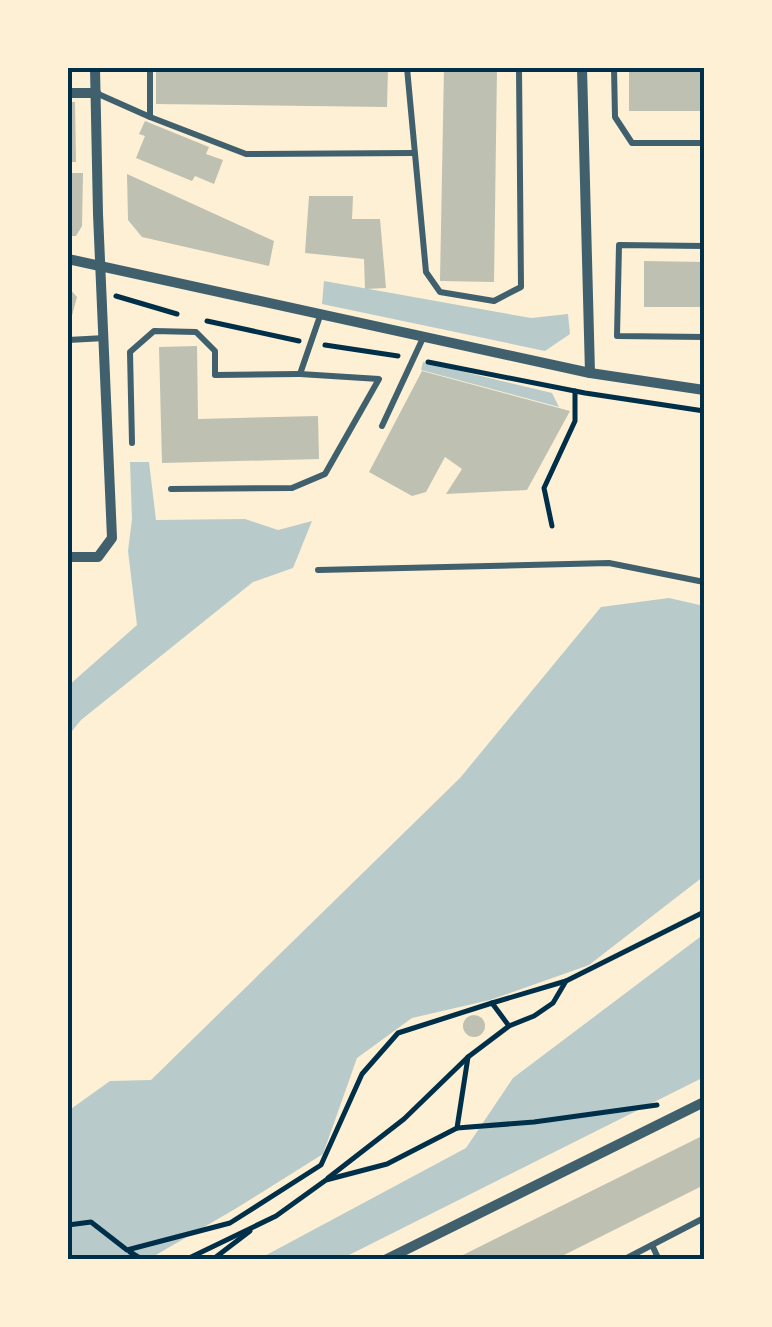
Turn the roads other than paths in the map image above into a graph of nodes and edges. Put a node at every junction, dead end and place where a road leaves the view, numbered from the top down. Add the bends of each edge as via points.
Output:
1 (95, 68) edge
2 (150, 68) edge
3 (407, 68) edge
4 (519, 68) edge
5 (582, 68) edge
6 (614, 68) edge
7 (68, 93) edge
8 (96, 93) junction
9 (150, 118) junction
10 (704, 143) edge
11 (414, 153) junction
12 (704, 246) edge
13 (68, 259) edge
14 (102, 268) junction
15 (320, 316) junction
16 (704, 337) edge
17 (104, 338) junction
18 (423, 338) junction
19 (68, 340) edge
20 (590, 373) junction
21 (300, 374) junction
22 (704, 390) edge
23 (382, 426) dead end
24 (132, 442) dead end
25 (171, 489) dead end
26 (68, 558) edge
27 (318, 570) dead end
28 (704, 582) edge
29 (704, 1102) edge
30 (704, 1218) edge
31 (652, 1245) junction
32 (385, 1260) edge
33 (623, 1260) edge
34 (659, 1260) edge

1 - 8 street
2 - 9 lane
3 - 11 lane
4 - 11 lane via 521,287 494,301 440,292 426,272
5 - 20 street
6 - 10 lane via 616,117 632,143
7 - 8 street
8 - 9 lane
8 - 14 street
9 - 11 lane via 246,154
12 - 16 lane via 619,245 617,336
13 - 14 street
14 - 15 street
14 - 17 street
15 - 18 street
15 - 21 lane
17 - 19 lane
17 - 26 street via 112,538 98,558
18 - 20 street
18 - 23 lane
20 - 22 street
21 - 24 lane via 215,374 214,351 196,332 154,331 130,352
21 - 25 lane via 378,379 325,474 292,488
27 - 28 lane via 609,564
29 - 32 street
30 - 31 lane
31 - 33 lane
31 - 34 lane

